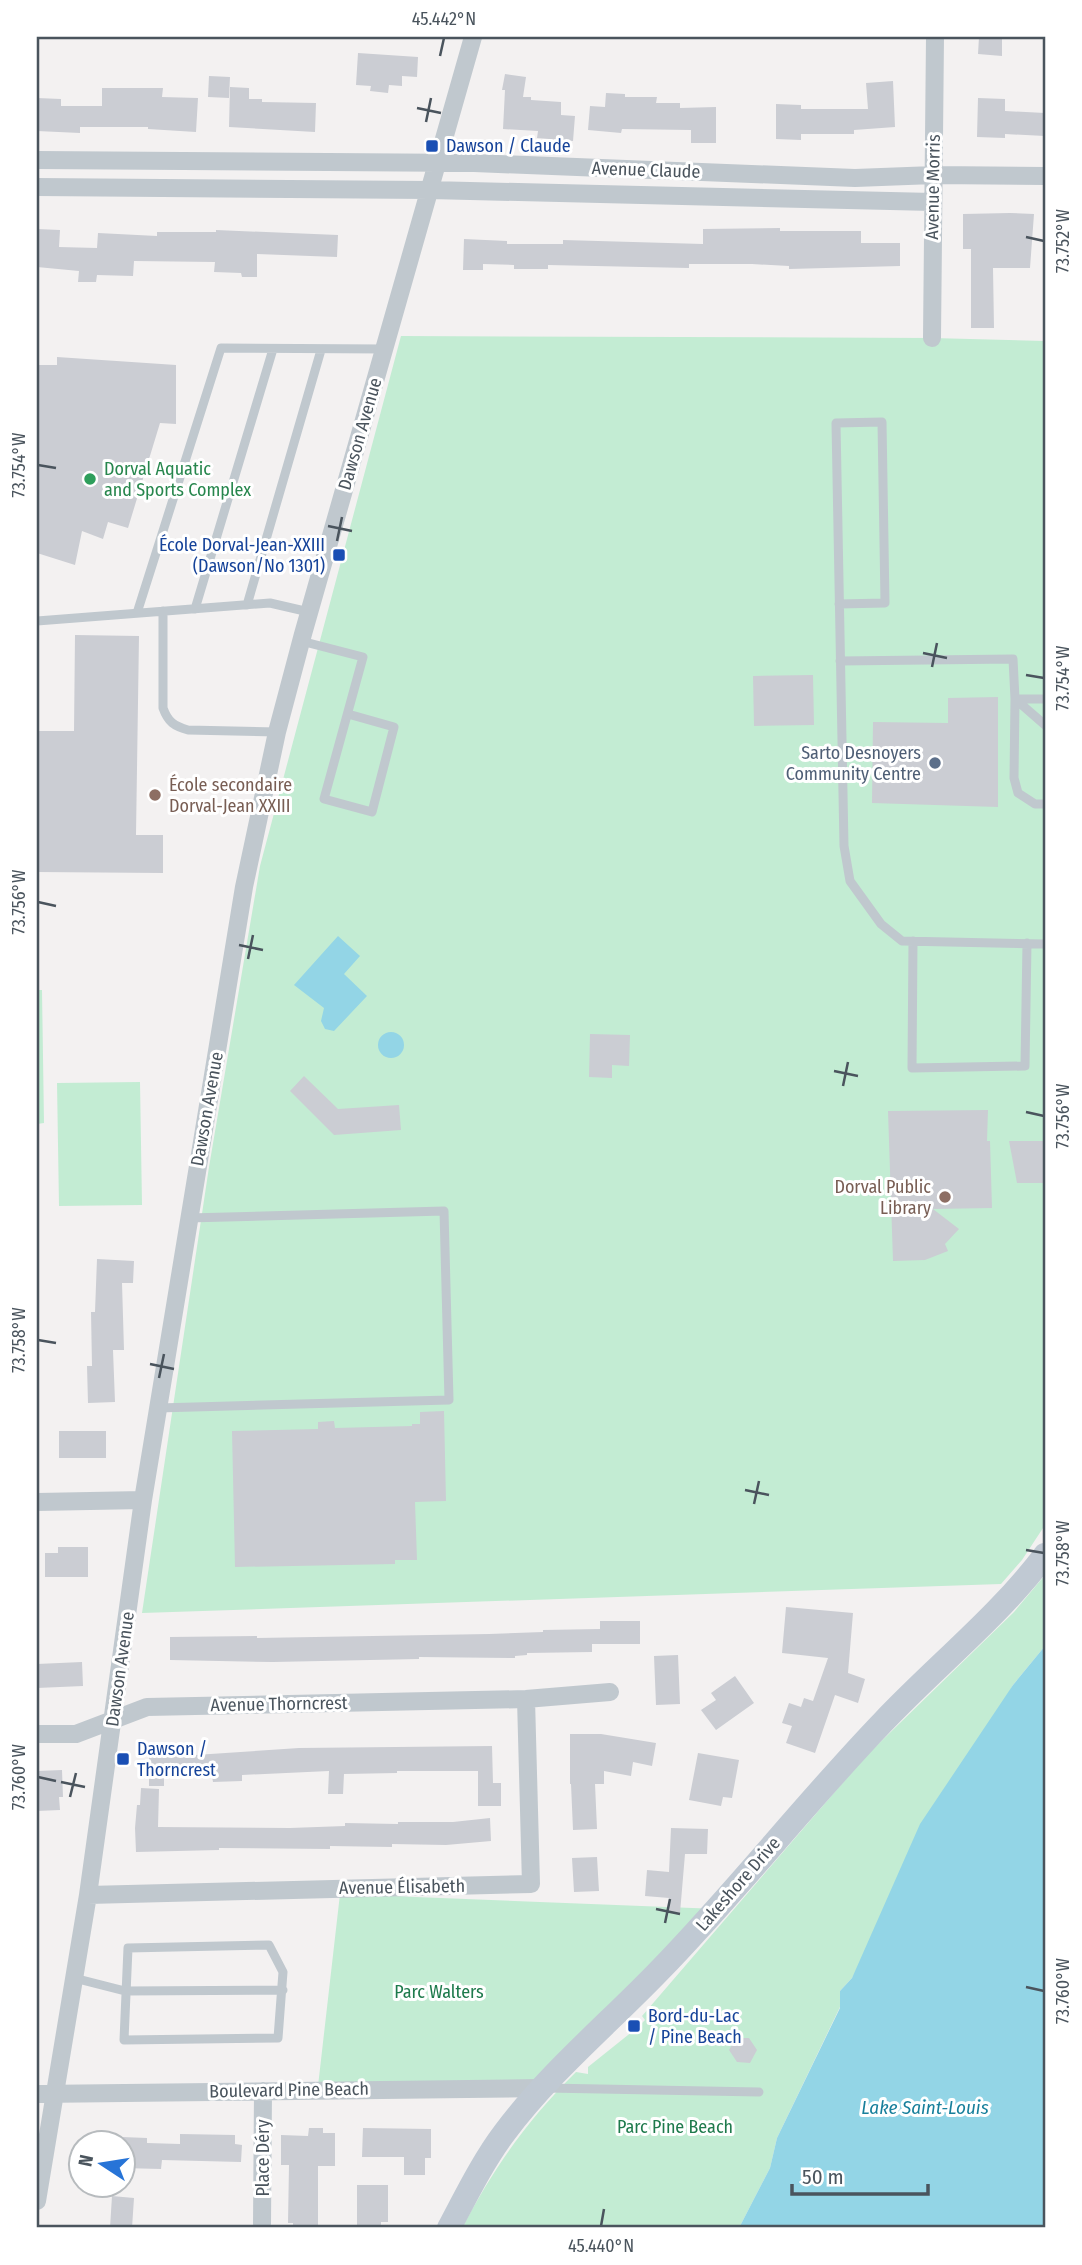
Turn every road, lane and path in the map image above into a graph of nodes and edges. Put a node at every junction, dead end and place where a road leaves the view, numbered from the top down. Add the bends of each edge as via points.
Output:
1 (473, 37) edge
2 (935, 37) edge
3 (37, 160) edge
4 (436, 163) junction
5 (934, 175) junction
6 (1045, 176) edge
7 (37, 187) edge
8 (430, 190) junction
9 (933, 202) junction
10 (932, 338) dead end
11 (273, 349) junction
12 (385, 349) junction
13 (321, 350) junction
14 (839, 604) junction
15 (247, 605) junction
16 (195, 609) junction
17 (163, 611) junction
18 (309, 611) junction
19 (137, 613) junction
20 (37, 621) edge
21 (301, 641) junction
22 (840, 661) junction
23 (1015, 699) junction
24 (1045, 699) edge
25 (348, 715) junction
26 (1045, 725) edge
27 (277, 732) junction
28 (1045, 804) edge
29 (913, 941) junction
30 (1027, 943) junction
31 (1045, 944) edge
32 (188, 1218) junction
33 (158, 1408) junction
34 (143, 1500) junction
35 (37, 1502) edge
36 (1045, 1555) edge
37 (610, 1692) dead end
38 (526, 1699) junction
39 (113, 1720) junction
40 (37, 1734) edge
41 (88, 1895) junction
42 (74, 1979) junction
43 (283, 1990) junction
44 (125, 1991) junction
45 (541, 2088) junction
46 (263, 2091) junction
47 (759, 2092) dead end
48 (37, 2094) edge
49 (56, 2094) junction
50 (37, 2201) edge
51 (262, 2224) dead end
52 (449, 2228) edge

1 - 4 street, Dawson Avenue
2 - 5 street, Avenue Morris
3 - 4 street, Avenue Claude
4 - 5 street, Avenue Claude via 855,178
4 - 8 street, Dawson Avenue
5 - 6 street, Avenue Claude
5 - 9 street, Avenue Morris
7 - 8 street, Avenue Claude
8 - 9 street, Avenue Claude
8 - 12 street, Dawson Avenue
9 - 10 street, Avenue Morris
11 - 13 lane
11 - 16 lane
11 - 19 lane via 221,348
12 - 13 lane
12 - 18 street, Dawson Avenue
13 - 15 lane
14 - 14 lane via 836,423 881,422 884,603
14 - 22 lane
15 - 16 lane
15 - 18 lane via 270,603
16 - 17 lane
17 - 19 lane
17 - 27 lane via 163,708 167,719 188,730
18 - 21 street, Dawson Avenue
19 - 20 lane
21 - 25 lane via 363,657
21 - 27 street, Dawson Avenue
22 - 23 lane via 1013,659
22 - 29 lane via 844,846 850,881 881,924 902,941
23 - 24 lane
23 - 26 lane
23 - 28 lane via 1016,786 1018,793 1035,804
25 - 25 lane via 324,799 372,812 394,727
27 - 32 street, Dawson Avenue via 244,887
29 - 30 lane
29 - 30 lane via 912,1068 1025,1066
30 - 31 lane
32 - 33 street, Dawson Avenue
32 - 33 lane via 444,1211 449,1400
33 - 34 street, Dawson Avenue
34 - 35 street
34 - 39 street, Dawson Avenue
36 - 45 street, Lakeshore Drive via 1002,1606 824,1784 718,1909
37 - 38 street, Avenue Thorncrest
38 - 39 street, Avenue Thorncrest via 147,1707
38 - 41 street, Avenue Élisabeth via 531,1884
39 - 40 street, Avenue Thorncrest via 76,1734
39 - 41 street, Dawson Avenue
41 - 42 street, Dawson Avenue
42 - 44 lane
42 - 49 street, Dawson Avenue
43 - 44 lane
43 - 44 lane via 283,1972 269,1945 128,1948
43 - 44 lane via 278,2038 137,2040 124,2040
45 - 46 street, Boulevard Pine Beach
45 - 47 lane
45 - 52 street, Lakeshore Drive via 504,2133
46 - 49 street, Boulevard Pine Beach
46 - 51 street, Place Déry
48 - 49 street, Boulevard Pine Beach
49 - 50 street, Dawson Avenue

